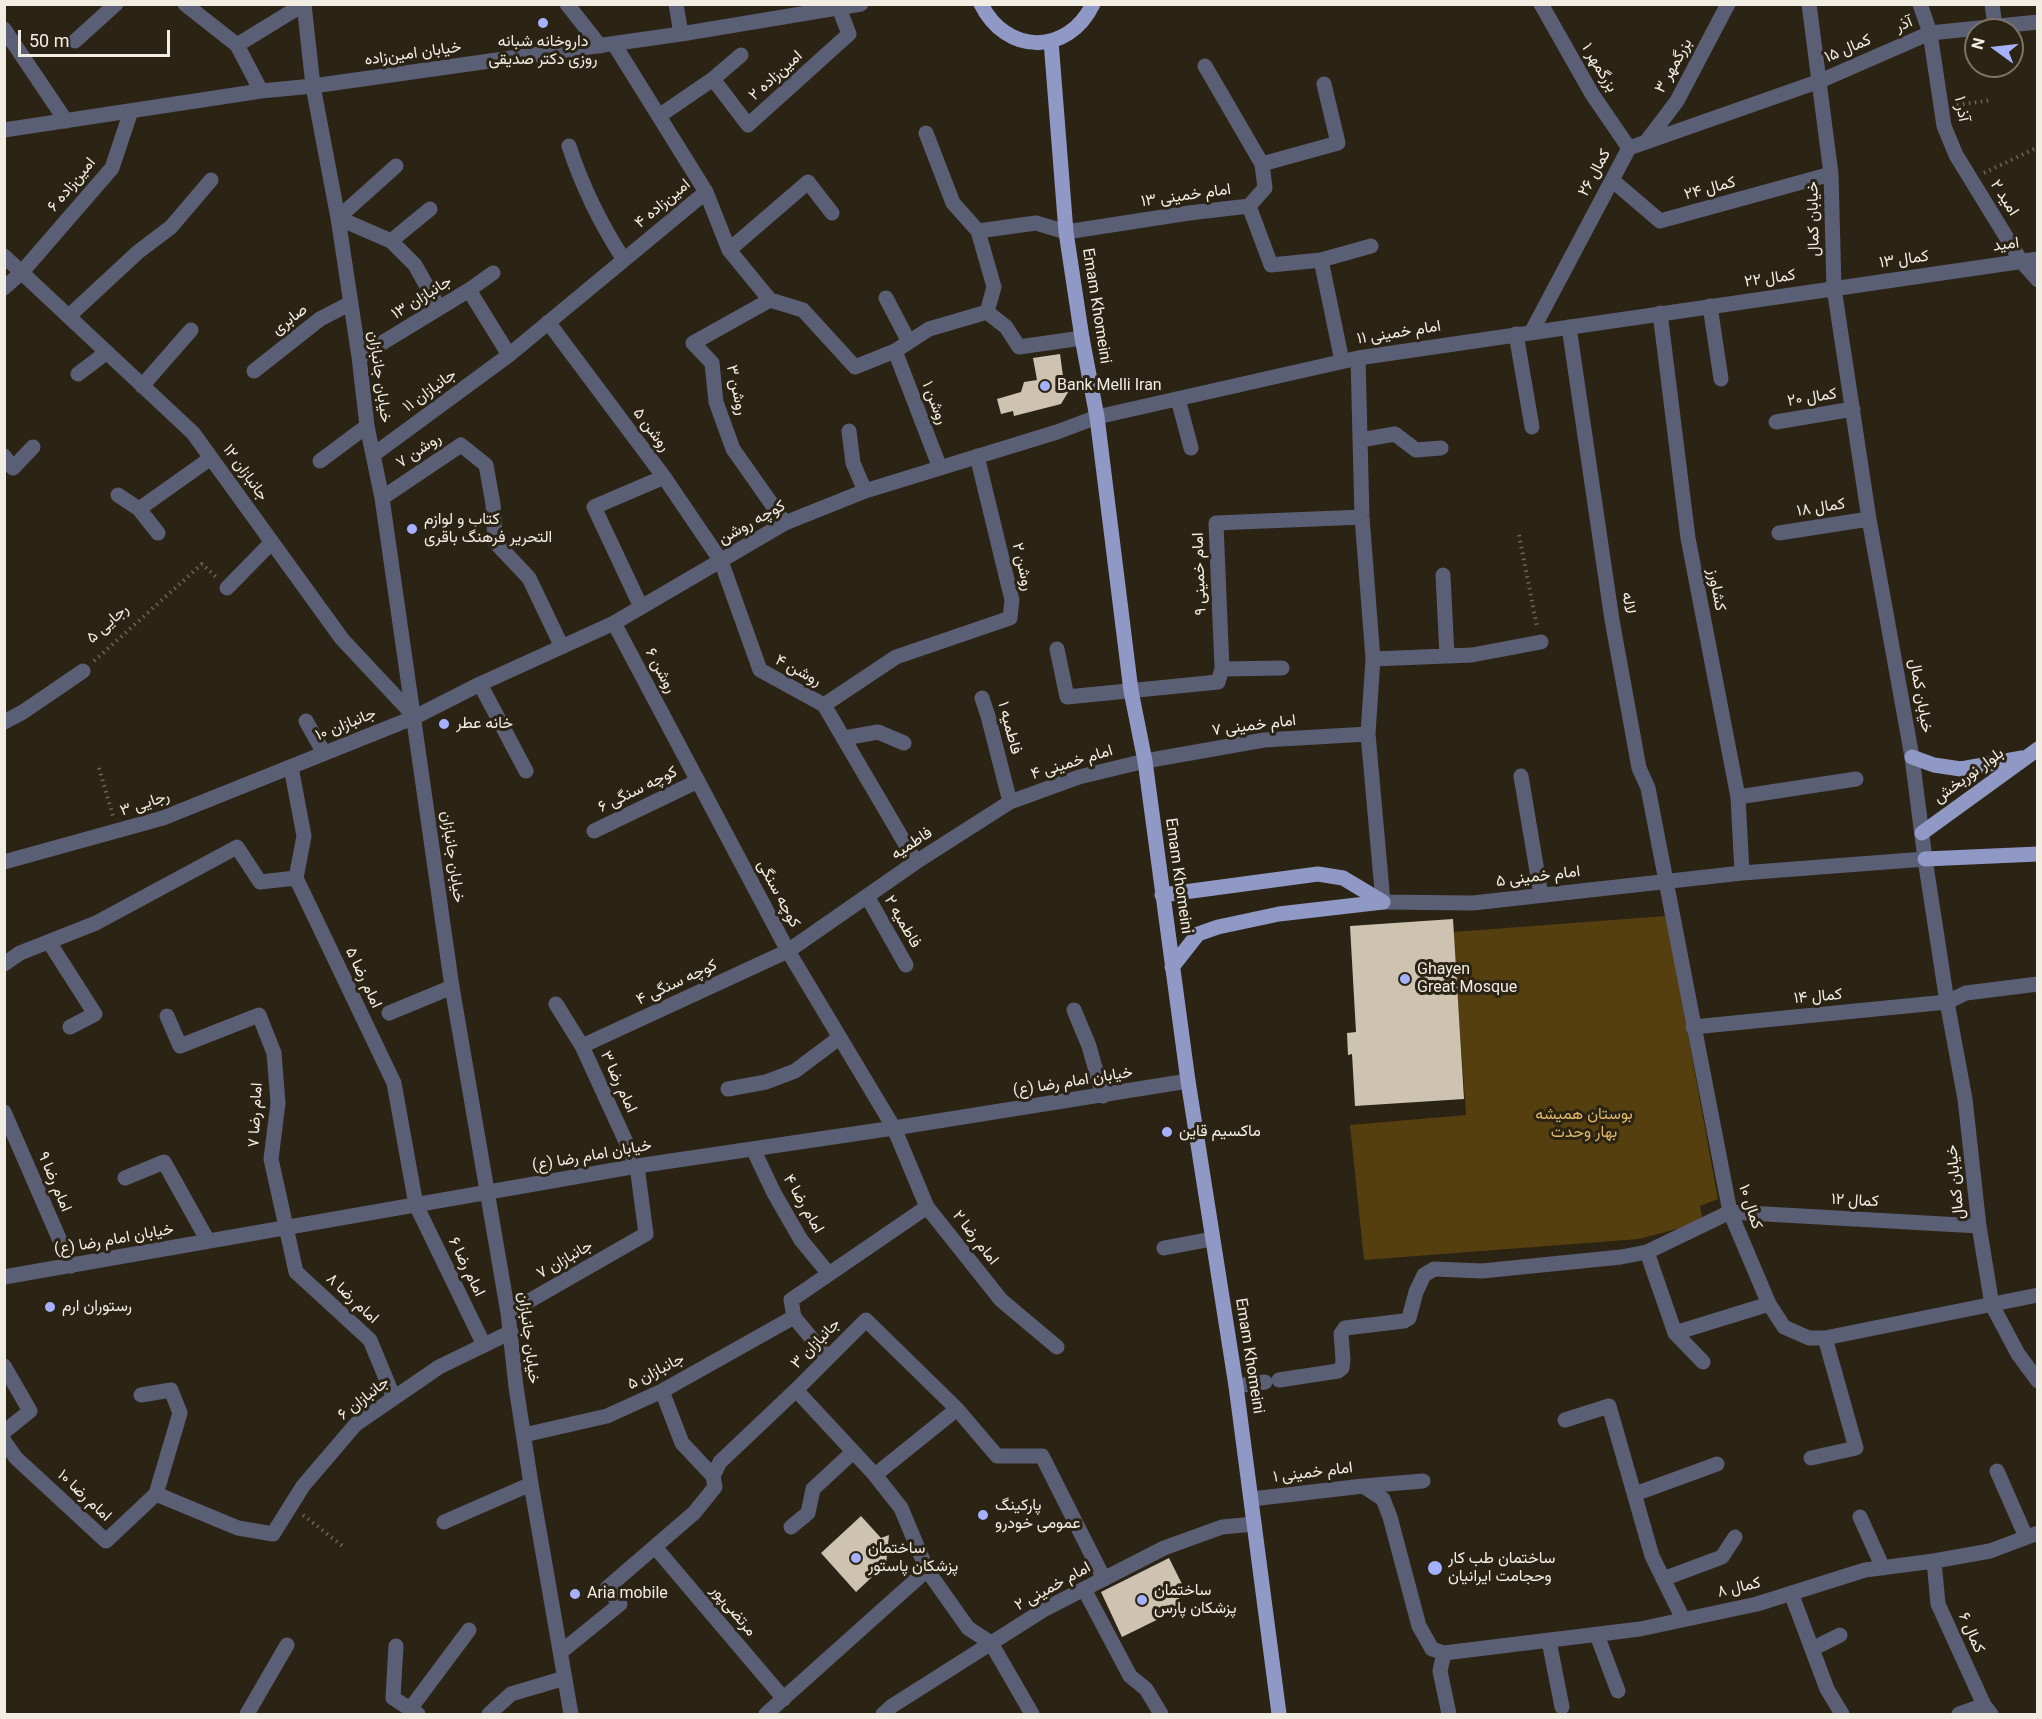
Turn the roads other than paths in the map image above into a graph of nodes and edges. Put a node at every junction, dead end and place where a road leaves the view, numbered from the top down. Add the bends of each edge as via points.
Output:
1 (116, 4) edge
2 (185, 4) edge
3 (304, 4) edge
4 (567, 4) edge
5 (676, 4) edge
6 (861, 4) edge
7 (981, 4) edge
8 (1093, 4) edge
9 (1541, 4) edge
10 (1728, 4) edge
11 (1809, 4) edge
12 (1920, 4) edge
13 (839, 8) junction
14 (788, 10) edge
15 (4, 29) edge
16 (1964, 29) edge
17 (1930, 33) junction
18 (681, 34) junction
19 (75, 41) dead end
20 (1051, 41) junction
21 (237, 45) junction
22 (607, 45) junction
23 (1891, 50) joint
24 (741, 55) dead end
25 (1205, 66) dead end
26 (713, 79) junction
27 (1820, 81) junction
28 (1324, 84) dead end
29 (313, 86) junction
30 (261, 91) junction
31 (131, 111) junction
32 (659, 116) junction
33 (66, 121) junction
34 (4, 130) edge
35 (926, 133) dead end
36 (1646, 142) junction
37 (569, 146) dead end
38 (1629, 148) junction
39 (1956, 155) joint
40 (1262, 164) junction
41 (396, 166) dead end
42 (1831, 174) junction
43 (211, 180) dead end
44 (1612, 180) junction
45 (706, 192) junction
46 (1249, 206) junction
47 (430, 209) dead end
48 (832, 213) dead end
49 (338, 218) junction
50 (978, 231) junction
51 (1066, 232) junction
52 (391, 241) junction
53 (1371, 246) dead end
54 (729, 250) junction
55 (4, 256) edge
56 (2037, 259) edge
57 (624, 260) junction
58 (1321, 260) junction
59 (2021, 261) junction
60 (1979, 267) joint
61 (22, 272) junction
62 (493, 273) dead end
63 (2037, 280) edge
64 (4, 288) edge
65 (1834, 288) junction
66 (469, 290) junction
67 (886, 298) dead end
68 (770, 300) junction
69 (351, 303) junction
70 (1710, 306) junction
71 (439, 308) junction
72 (987, 312) junction
73 (1660, 313) junction
74 (69, 316) junction
75 (548, 322) junction
76 (1569, 327) junction
77 (191, 330) dead end
78 (1532, 331) junction
79 (1516, 333) junction
80 (1082, 339) junction
81 (909, 342) junction
82 (895, 351) junction
83 (107, 352) junction
84 (509, 355) junction
85 (359, 357) junction
86 (1358, 357) junction
87 (1342, 361) junction
88 (254, 371) dead end
89 (78, 374) dead end
90 (1721, 379) dead end
91 (142, 386) junction
92 (1178, 399) junction
93 (1853, 409) junction
94 (1097, 417) junction
95 (1776, 422) dead end
96 (367, 426) junction
97 (1532, 427) dead end
98 (849, 431) dead end
99 (1057, 432) joint
100 (1360, 440) junction
101 (33, 447) dead end
102 (1191, 448) dead end
103 (1441, 448) dead end
104 (373, 455) junction
105 (4, 456) edge
106 (977, 456) junction
107 (211, 458) junction
108 (320, 461) dead end
109 (940, 468) junction
110 (664, 477) junction
111 (865, 490) junction
112 (118, 495) dead end
113 (382, 498) junction
114 (140, 509) junction
115 (1362, 517) junction
116 (1869, 519) junction
117 (784, 524) junction
118 (158, 532) dead end
119 (1779, 533) dead end
120 (272, 542) junction
121 (721, 561) junction
122 (1443, 575) dead end
123 (227, 588) road end
124 (641, 607) junction
125 (614, 623) junction
126 (1541, 642) road end
127 (562, 647) junction
128 (1056, 649) dead end
129 (1447, 656) junction
130 (1373, 659) junction
131 (1282, 668) dead end
132 (1222, 669) junction
133 (82, 671) road end
134 (480, 684) junction
135 (1131, 691) junction
136 (982, 698) dead end
137 (824, 705) junction
138 (415, 717) junction
139 (306, 721) dead end
140 (4, 722) edge
141 (1368, 734) junction
142 (674, 737) joint
143 (843, 738) junction
144 (904, 742) dead end
145 (324, 753) junction
146 (2031, 753) edge
147 (1912, 757) junction
148 (1145, 761) junction
149 (291, 766) junction
150 (526, 771) dead end
151 (1521, 776) dead end
152 (1856, 779) dead end
153 (698, 781) junction
154 (1738, 797) junction
155 (1010, 802) junction
156 (594, 831) dead end
157 (1922, 833) junction
158 (2037, 854) edge
159 (1925, 858) junction
160 (916, 861) junction
161 (4, 862) edge
162 (1742, 873) junction
163 (296, 878) junction
164 (1667, 881) junction
165 (1161, 895) junction
166 (1541, 895) junction
167 (867, 896) junction
168 (1383, 902) junction
169 (835, 918) joint
170 (49, 942) junction
171 (788, 951) junction
172 (4, 964) edge
173 (906, 965) dead end
174 (1172, 967) junction
175 (2037, 984) edge
176 (452, 987) junction
177 (1947, 1002) junction
178 (556, 1004) dead end
179 (1074, 1010) dead end
180 (388, 1013) dead end
181 (166, 1016) dead end
182 (70, 1027) dead end
183 (1693, 1027) junction
184 (839, 1038) junction
185 (582, 1046) junction
186 (855, 1064) joint
187 (1188, 1081) junction
188 (728, 1089) dead end
189 (1103, 1096) junction
190 (4, 1112) edge
191 (894, 1128) junction
192 (753, 1149) junction
193 (637, 1166) junction
194 (125, 1178) dead end
195 (488, 1193) junction
196 (416, 1205) junction
197 (927, 1207) junction
198 (1730, 1212) junction
199 (1978, 1226) junction
200 (287, 1228) junction
201 (1212, 1239) junction
202 (208, 1241) junction
203 (1164, 1248) dead end
204 (1647, 1252) junction
205 (71, 1266) junction
206 (829, 1274) junction
207 (4, 1277) edge
208 (2037, 1295) edge
209 (1769, 1304) junction
210 (1992, 1305) junction
211 (508, 1313) junction
212 (794, 1317) junction
213 (511, 1332) junction
214 (1675, 1333) junction
215 (1825, 1338) junction
216 (484, 1345) junction
217 (1057, 1347) dead end
218 (827, 1357) junction
219 (1703, 1362) dead end
220 (4, 1366) edge
221 (2036, 1376) edge
222 (1236, 1386) junction
223 (796, 1390) junction
224 (662, 1391) junction
225 (141, 1395) dead end
226 (394, 1398) junction
227 (957, 1409) junction
228 (1565, 1420) dead end
229 (4, 1432) edge
230 (524, 1435) junction
231 (4, 1442) edge
232 (853, 1452) junction
233 (1810, 1458) dead end
234 (1717, 1464) dead end
235 (1997, 1471) dead end
236 (875, 1475) junction
237 (713, 1476) junction
238 (1423, 1481) dead end
239 (531, 1484) junction
240 (1364, 1486) junction
241 (156, 1494) junction
242 (1635, 1494) junction
243 (1252, 1499) junction
244 (1860, 1517) dead end
245 (444, 1522) dead end
246 (1254, 1524) junction
247 (791, 1527) dead end
248 (2032, 1535) edge
249 (1735, 1537) dead end
250 (655, 1547) junction
251 (1934, 1561) junction
252 (1883, 1568) junction
253 (927, 1570) junction
254 (1104, 1579) junction
255 (1664, 1579) junction
256 (1084, 1589) junction
257 (1791, 1593) junction
258 (1683, 1619) junction
259 (469, 1630) dead end
260 (1597, 1635) junction
261 (1840, 1635) dead end
262 (1549, 1641) junction
263 (991, 1643) junction
264 (287, 1645) dead end
265 (396, 1646) dead end
266 (1812, 1649) junction
267 (561, 1652) junction
268 (1444, 1653) junction
269 (565, 1678) junction
270 (1618, 1691) dead end
271 (783, 1699) junction
272 (1562, 1707) dead end
273 (1987, 1710) edge
274 (414, 1712) edge
275 (891, 1712) edge
276 (247, 1714) edge
277 (489, 1714) edge
278 (571, 1714) edge
279 (766, 1714) edge
280 (1032, 1714) edge
281 (1161, 1714) edge
282 (1279, 1714) edge
283 (1449, 1714) edge
284 (1842, 1714) edge
285 (1959, 1714) edge

1 - 19 street
2 - 21 street
3 - 21 street
3 - 29 street, خیابان جانبازان
4 - 22 street, امین‌زاده ۴
5 - 18 street
6 - 13 street, خیابان امین‌زاده
7 - 20 main road via 989,20 1017,40
8 - 20 main road via 1078,26
9 - 38 street, بزرگمهر ۱ via 1592,94
10 - 36 street, بزرگمهر ۳ via 1677,101
11 - 27 street, خیابان کمال
12 - 17 street, آذر ۱
13 - 14 street, خیابان امین‌زاده
13 - 26 street, امین‌زاده ۲ via 849,34 748,125
14 - 18 street, خیابان امین‌زاده
15 - 33 street
16 - 17 street, آذر
17 - 23 street, آذر
17 - 39 street, آذر ۱ via 1944,126
18 - 22 street, خیابان امین‌زاده
20 - 51 main road, Emam Khomeini
21 - 30 street
22 - 29 street, خیابان امین‌زاده
22 - 32 street, امین‌زاده ۴
23 - 27 street, کمال ۱۵
24 - 26 street
25 - 40 street
26 - 32 street
27 - 36 street, کمال ۲۶
27 - 42 street, خیابان کمال
28 - 40 street via 1338,143
29 - 30 street, خیابان امین‌زاده
29 - 49 street, خیابان جانبازان
30 - 31 street, خیابان امین‌زاده
31 - 33 street, خیابان امین‌زاده
31 - 61 street, امین‌زاده ۶ via 112,168
32 - 45 street, امین‌زاده ۴
33 - 34 street, خیابان امین‌زاده
35 - 50 street via 953,202
36 - 38 street, کمال ۲۶
37 - 57 street via 600,224
38 - 44 street, کمال ۲۶
39 - 59 street, امید ۲
40 - 46 street via 1265,188
41 - 49 street
42 - 44 street, کمال ۲۴ via 1660,221
42 - 65 street, خیابان کمال
43 - 74 street via 171,227
44 - 78 street, کمال ۲۶
45 - 54 street
45 - 57 street, امین‌زاده ۴
46 - 51 street, امام خمینی ۱۳
46 - 58 street, امام خمینی ۱۳ via 1271,265
47 - 52 street
48 - 54 street via 808,182
49 - 52 street
49 - 69 street, خیابان جانبازان
50 - 51 street via 1035,223
50 - 72 street via 994,287
51 - 80 main road, Emam Khomeini
52 - 71 street via 415,265
53 - 58 street
54 - 68 street
55 - 61 street, جانبازان ۱۲
56 - 59 street, امید
57 - 75 street, امین‌زاده ۴
58 - 87 street
59 - 60 street, امید
59 - 63 street, امید ۲
60 - 65 street, کمال ۱۳
61 - 64 street, امین‌زاده ۶
61 - 74 street, جانبازان ۱۲
62 - 66 street
65 - 70 street, کمال ۲۲
65 - 93 street, خیابان کمال
66 - 71 street, جانبازان ۱۳
66 - 84 street, جانبازان ۱۳
67 - 81 street
68 - 82 street via 803,310 855,367
68 - 117 street, روشن ۳ via 693,343 712,363 716,402 733,449
69 - 85 street, خیابان جانبازان
69 - 88 street, صابری via 320,319
70 - 73 street, امام خمینی ۱۱
70 - 90 street
71 - 85 street, جانبازان ۱۳
72 - 80 street via 1006,327 1019,347
72 - 81 street via 929,329
73 - 76 street, امام خمینی ۱۱
73 - 154 street, کشاورز via 1688,538
74 - 83 street, جانبازان ۱۲
75 - 84 street, امین‌زاده ۴
75 - 110 street, روشن ۵
76 - 78 street, امام خمینی ۱۱
76 - 164 street, لاله via 1612,620 1639,768 1648,788
77 - 91 street
78 - 79 street, امام خمینی ۱۱
79 - 86 street, امام خمینی ۱۱
79 - 97 street
80 - 94 main road, Emam Khomeini
81 - 82 street
82 - 109 street, روشن ۱
83 - 89 street
83 - 91 street, جانبازان ۱۲
84 - 104 street, جانبازان ۱۱
85 - 96 street, خیابان جانبازان
86 - 87 street, امام خمینی ۱۱
86 - 100 street
87 - 92 street, امام خمینی ۱۱
91 - 107 street, جانبازان ۱۲ via 193,433
92 - 94 street, امام خمینی ۱۱
92 - 102 street
93 - 95 street, کمال ۲۰
93 - 116 street, خیابان کمال
94 - 99 street, امام خمینی ۱۱
94 - 135 main road, Emam Khomeini
96 - 104 street, خیابان جانبازان
96 - 108 street
98 - 111 street via 853,463
99 - 106 street, کوچه روشن
100 - 103 street via 1395,434 1416,450
100 - 115 street
101 - 105 street via 13,468
104 - 113 street, خیابان جانبازان
106 - 109 street, کوچه روشن
106 - 137 street, روشن ۲ via 1012,600 1010,618 897,657
107 - 114 street
107 - 120 street, جانبازان ۱۲
109 - 111 street, کوچه روشن
110 - 121 street, روشن ۵
110 - 124 street via 594,507
111 - 117 street, کوچه روشن
112 - 114 street
113 - 127 street, روشن ۷ via 461,445 486,465 494,504 495,542 529,578
113 - 138 street, خیابان جانبازان
114 - 118 street
115 - 130 street
115 - 132 street, امام خمینی ۹ via 1216,523
116 - 119 street, کمال ۱۸
116 - 147 street, خیابان کمال
117 - 121 street, کوچه روشن
120 - 123 street
120 - 138 street, جانبازان ۱۲ via 342,639
121 - 124 street, کوچه روشن
121 - 137 street, روشن ۴ via 759,670
122 - 129 street
124 - 125 street, کوچه روشن
125 - 127 street, کوچه روشن
125 - 142 street, روشن ۶
126 - 129 street
127 - 134 street, کوچه روشن
128 - 135 street via 1067,698
129 - 130 street
130 - 141 street
131 - 132 street
132 - 135 street via 1218,682
133 - 140 street
134 - 138 street, جانبازان ۱۰
134 - 150 street
135 - 148 main road, Emam Khomeini
136 - 155 street, فاطمیه ۱
137 - 143 street, روشن ۴
138 - 145 street, جانبازان ۱۰
138 - 176 street, خیابان جانبازان
139 - 145 street
141 - 148 street, امام خمینی ۷ via 1264,740
141 - 168 street
142 - 153 street, کوچه سنگی
143 - 144 street via 878,732
143 - 160 street, روشن ۴
145 - 149 street, جانبازان ۱۰
146 - 147 main road via 1960,769
146 - 157 main road, بلوار نوربخش
147 - 157 street, خیابان کمال
148 - 155 street, امام خمینی ۴ via 1079,777
148 - 165 main road, Emam Khomeini
149 - 161 street, رجایی ۳ via 163,818
149 - 163 street via 304,836
151 - 166 street
152 - 154 street
153 - 156 street, کوچه سنگی ۶
153 - 171 street, کوچه سنگی
154 - 162 street, کشاورز
155 - 160 street, فاطمیه
157 - 159 street, خیابان کمال
158 - 159 main road
159 - 162 street, امام خمینی ۵
159 - 177 street, خیابان کمال
160 - 167 street, فاطمیه
162 - 164 street, امام خمینی ۵
163 - 170 street via 260,882 237,847 96,922
163 - 196 street, امام رضا ۵ via 394,1083
164 - 166 street, امام خمینی ۵
164 - 183 street, کمال ۱۰
165 - 168 main road via 1318,874 1343,878
165 - 174 main road, Emam Khomeini
166 - 168 street, امام خمینی ۵ via 1473,903
167 - 169 street, فاطمیه
167 - 173 street, فاطمیه ۲
168 - 174 main road via 1279,914 1218,927 1198,934
169 - 171 street, کوچه سنگی ۴
170 - 172 street
170 - 182 street via 95,1014
171 - 184 street, کوچه سنگی
171 - 185 street, کوچه سنگی ۴
174 - 187 main road, Emam Khomeini
175 - 177 street, کمال ۱۴ via 1966,993
176 - 180 street
176 - 195 street, خیابان جانبازان
177 - 183 street, کمال ۱۴
177 - 199 street, خیابان کمال via 1965,1099
178 - 185 street, امام رضا ۳
179 - 189 street
181 - 200 street, امام رضا ۷ via 180,1047 259,1015 274,1053 278,1103 271,1159
183 - 198 street, کمال ۱۰
184 - 186 street, کوچه سنگی
184 - 188 street via 795,1071 766,1082
185 - 193 street, امام رضا ۳
186 - 191 street, امام رضا ۲
187 - 189 street, خیابان امام رضا (ع)
187 - 201 main road, Emam Khomeini
189 - 191 street, خیابان امام رضا (ع)
190 - 205 street, امام رضا ۹
191 - 192 street, خیابان امام رضا (ع)
191 - 197 street, امام رضا ۲
192 - 193 street, خیابان امام رضا (ع)
192 - 206 street, امام رضا ۴ via 801,1240
193 - 195 street, خیابان امام رضا (ع)
193 - 211 street, جانبازان ۷ via 646,1234
194 - 202 street via 164,1162
195 - 196 street, خیابان امام رضا (ع)
195 - 211 street, خیابان جانبازان
196 - 200 street, خیابان امام رضا (ع)
196 - 216 street, امام رضا ۶
197 - 206 street
197 - 217 street, امام رضا ۲ via 1001,1300
198 - 199 street, کمال ۱۲
198 - 204 street
198 - 209 street, کمال ۱۰
199 - 210 street, خیابان کمال
200 - 202 street, خیابان امام رضا (ع)
200 - 226 street, امام رضا ۸ via 297,1272 370,1340
201 - 203 street
201 - 222 main road, Emam Khomeini
202 - 205 street, خیابان امام رضا (ع)
204 - 214 street
204 - 222 street via 1482,1271 1434,1269 1424,1275 1409,1318 1345,1328 1341,1334 1342,1368 1338,1371
205 - 207 street, خیابان امام رضا (ع)
206 - 212 street via 791,1300
208 - 210 street, کمال ۱۰
209 - 214 street
209 - 215 street, کمال ۱۰ via 1784,1327 1809,1338
210 - 215 street, کمال ۱۰
210 - 221 street, خیابان کمال via 2018,1354
211 - 213 street, خیابان جانبازان
212 - 218 street
212 - 224 street, جانبازان ۵
213 - 216 street, جانبازان ۶
213 - 230 street, خیابان جانبازان
214 - 219 street
215 - 233 street via 1856,1448
216 - 226 street, جانبازان ۶ via 439,1367
218 - 223 street, جانبازان ۳
218 - 227 street, جانبازان ۳ via 866,1320
220 - 229 street via 30,1411
222 - 243 main road, Emam Khomeini
223 - 232 street
223 - 237 street, جانبازان ۳ via 720,1462
224 - 230 street, جانبازان ۵ via 607,1416
224 - 237 street via 682,1443
225 - 241 street via 171,1390 180,1413
226 - 241 street, جانبازان ۶ via 356,1424 303,1486 273,1534 238,1528
227 - 236 street
227 - 254 street, جانبازان ۳ via 997,1456 1042,1456
228 - 242 street via 1609,1406
230 - 239 street, خیابان جانبازان
231 - 241 street, امام رضا ۱۰ via 16,1458 106,1542
232 - 236 street
232 - 247 street via 813,1489 808,1513
234 - 242 street
235 - 248 street
236 - 253 street via 901,1508
237 - 250 street, جانبازان ۳ via 716,1487 694,1513
238 - 240 street
239 - 245 street
239 - 267 street, خیابان جانبازان
240 - 243 street, امام خمینی ۱
240 - 268 street, امام خمینی ۱ via 1383,1498 1419,1626 1432,1649
242 - 255 street via 1652,1556
243 - 246 main road, Emam Khomeini
244 - 252 street
246 - 254 street, امام خمینی ۲ via 1222,1527 1164,1548
246 - 282 main road, Emam Khomeini
248 - 251 street, کمال ۸ via 1990,1551
249 - 255 street via 1722,1557
250 - 267 street, جانبازان ۳ via 607,1588 620,1604
250 - 271 street, مرتضی‌پور
251 - 252 street, کمال ۸
251 - 273 street, کمال ۶ via 1938,1604
252 - 257 street, کمال ۸
253 - 263 street via 968,1628
253 - 271 street
254 - 256 street, امام خمینی ۲
255 - 258 street
256 - 263 street, امام خمینی ۲
256 - 281 street via 1130,1676 1146,1689
257 - 258 street, کمال ۸
257 - 266 street
258 - 260 street, کمال ۸
259 - 274 street
260 - 262 street, کمال ۸
260 - 270 street
261 - 266 street
262 - 268 street, کمال ۸
262 - 272 street
263 - 275 street, امام خمینی ۲
263 - 280 street
264 - 276 street
265 - 274 street via 393,1698
266 - 284 street via 1827,1689
267 - 269 street, خیابان جانبازان
268 - 283 street via 1440,1671
269 - 277 street via 511,1694
269 - 278 street, خیابان جانبازان
271 - 279 street
273 - 285 street

